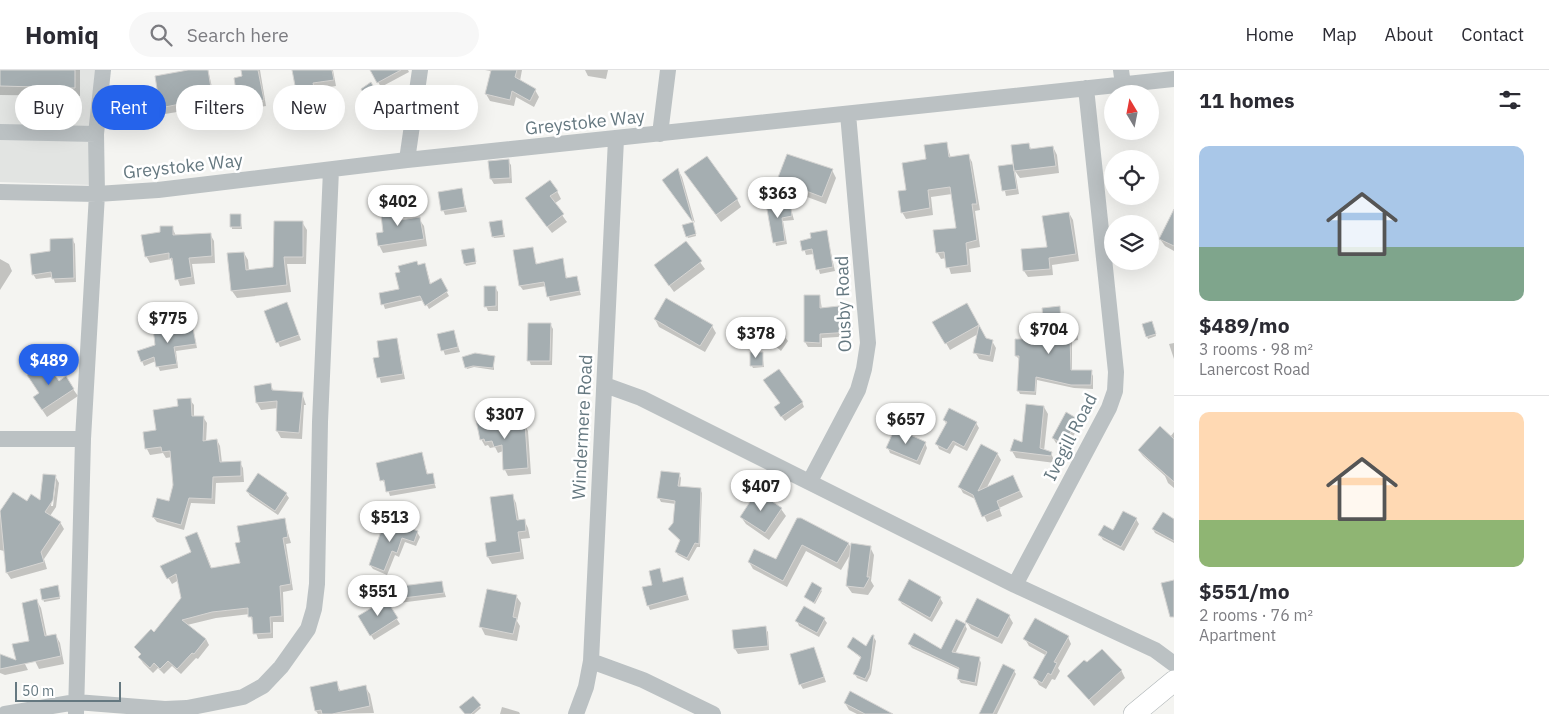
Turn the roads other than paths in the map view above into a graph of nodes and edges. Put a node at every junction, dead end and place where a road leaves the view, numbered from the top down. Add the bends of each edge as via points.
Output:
1 (103, 70) edge
2 (420, 70) edge
3 (668, 70) edge
4 (1122, 78) edge
5 (1174, 80) edge
6 (1086, 88) junction
7 (848, 114) junction
8 (0, 132) edge
9 (96, 134) junction
10 (660, 134) junction
11 (616, 139) junction
12 (407, 160) junction
13 (331, 170) junction
14 (0, 192) edge
15 (97, 194) junction
16 (605, 385) junction
17 (0, 439) edge
18 (83, 439) junction
19 (810, 481) junction
20 (1015, 585) junction
21 (591, 661) junction
22 (1174, 664) edge
23 (1174, 681) edge
24 (76, 708) edge
25 (5, 714) edge
26 (576, 714) edge
27 (713, 714) edge
28 (1134, 714) edge

1 - 9 street
2 - 12 street
3 - 10 street
4 - 5 street, Greystoke Way
4 - 6 street, Greystoke Way
6 - 7 street, Greystoke Way
6 - 20 street, Ivegill Road via 1116,372 1115,391
7 - 10 street, Greystoke Way
7 - 19 street, Ousby Road via 868,343 858,390
8 - 9 street
9 - 15 street
10 - 11 street, Greystoke Way
11 - 12 street, Greystoke Way
11 - 16 street, Windermere Road
12 - 13 street, Greystoke Way
13 - 15 street, Greystoke Way
13 - 24 street via 317,584 308,629 281,668 262,686 243,697 209,705 165,709
14 - 15 street, Greystoke Way
15 - 18 street
16 - 19 street via 641,398
16 - 21 street, Windermere Road
17 - 18 street
18 - 24 street
19 - 20 street
20 - 22 street via 1155,650
21 - 26 street, Windermere Road
21 - 27 street via 638,678
23 - 28 main road
24 - 25 street

